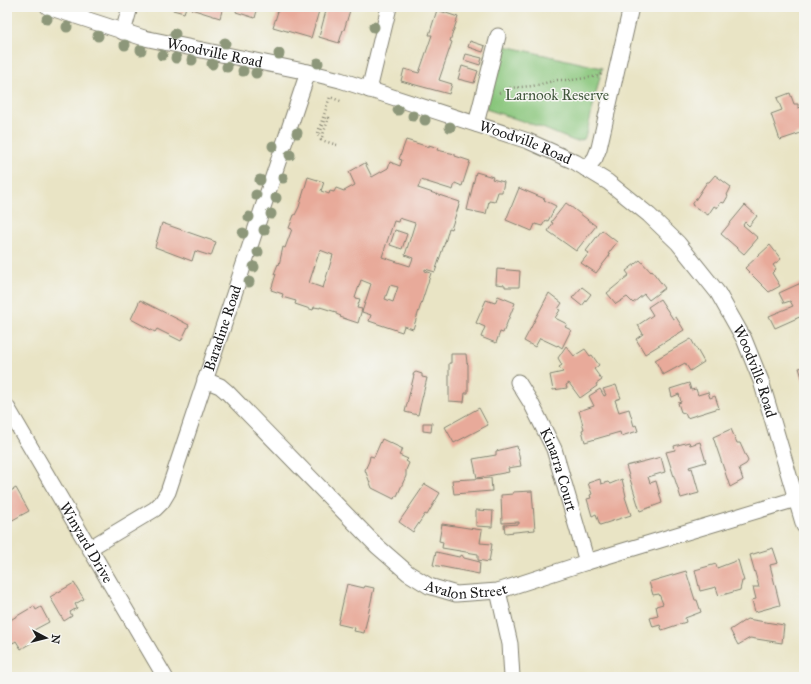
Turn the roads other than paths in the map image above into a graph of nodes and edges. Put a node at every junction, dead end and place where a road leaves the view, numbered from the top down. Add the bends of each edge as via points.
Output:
1 (48, 7) edge
2 (130, 7) edge
3 (389, 7) edge
4 (631, 7) edge
5 (123, 32) junction
6 (498, 36) dead end
7 (308, 72) junction
8 (369, 90) junction
9 (476, 124) junction
10 (586, 168) junction
11 (205, 380) junction
12 (518, 382) dead end
13 (7, 408) edge
14 (796, 499) junction
15 (804, 526) edge
16 (90, 548) junction
17 (587, 562) junction
18 (498, 591) junction
19 (165, 677) edge
20 (512, 677) edge

1 - 5 street, Woodville Road
2 - 5 street
3 - 8 street
4 - 10 street via 599,148 595,158
5 - 7 street, Woodville Road via 168,44
6 - 9 street
7 - 8 street, Woodville Road
7 - 11 street, Baradine Road
8 - 9 street, Woodville Road
9 - 10 street, Woodville Road via 528,141
10 - 14 street, Woodville Road via 627,196 649,215 678,243 718,294 744,339 761,381
11 - 16 street, Baradine Road via 168,492 162,502 155,509
11 - 18 street, Avalon Street via 227,392 377,546 408,572 429,586 456,594
12 - 17 street, Kinarra Court via 554,449
13 - 16 street, Winyard Drive
14 - 15 street, Woodville Road
14 - 17 street, Avalon Street
16 - 19 street, Winyard Drive
17 - 18 street, Avalon Street
18 - 20 street via 510,644

